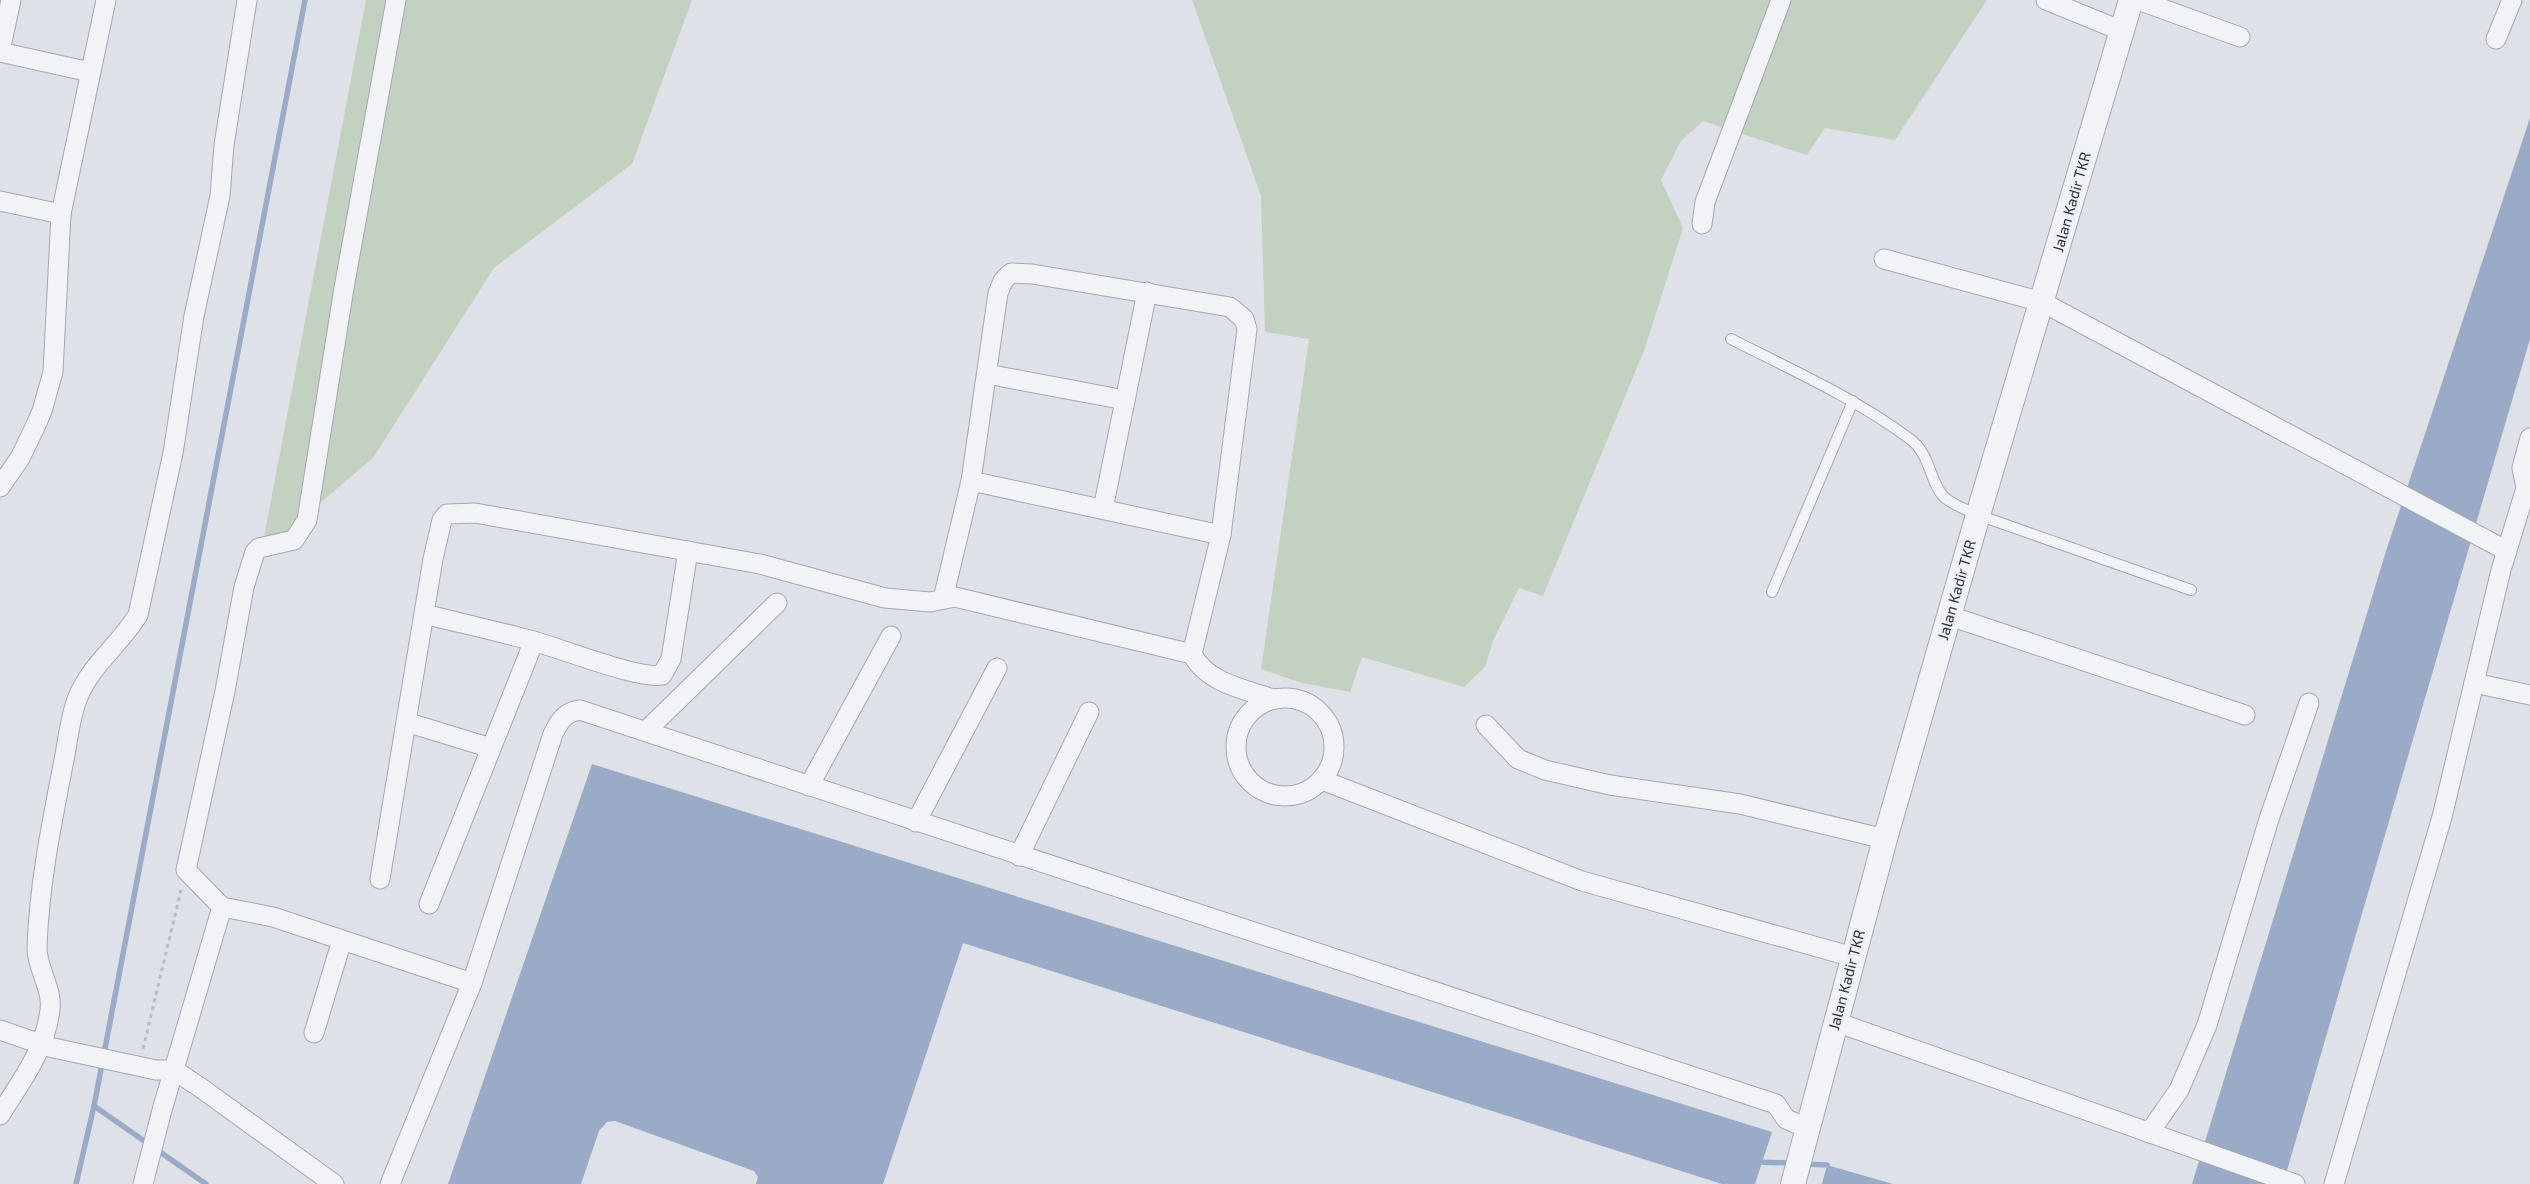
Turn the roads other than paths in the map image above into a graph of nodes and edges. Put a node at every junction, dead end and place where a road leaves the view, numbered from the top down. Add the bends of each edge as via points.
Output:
1 (11, 0) edge
2 (106, 0) edge
3 (247, 0) edge
4 (396, 0) edge
5 (1781, 0) edge
6 (2046, 0) edge
7 (2131, 0) edge
8 (2138, 0) edge
9 (2512, 0) edge
10 (2122, 31) junction
11 (2240, 37) dead end
12 (2496, 39) dead end
13 (0, 51) edge
14 (90, 72) junction
15 (0, 201) edge
16 (61, 214) junction
17 (1702, 224) dead end
18 (1884, 259) dead end
19 (1147, 292) junction
20 (2042, 302) junction
21 (1731, 339) dead end
22 (987, 374) junction
23 (1125, 400) junction
24 (1853, 401) junction
25 (2530, 438) edge
26 (971, 481) junction
27 (0, 487) edge
28 (2528, 488) edge
29 (1103, 509) junction
30 (1978, 515) junction
31 (1221, 535) junction
32 (688, 551) junction
33 (2507, 551) junction
34 (2191, 590) dead end
35 (1772, 592) dead end
36 (943, 599) junction
37 (777, 603) dead end
38 (424, 614) junction
39 (1950, 616) junction
40 (892, 636) dead end
41 (534, 641) junction
42 (1192, 654) junction
43 (996, 668) dead end
44 (2474, 683) junction
45 (2530, 695) edge
46 (1273, 699) junction
47 (2309, 703) dead end
48 (1089, 712) dead end
49 (2245, 715) dead end
50 (406, 722) junction
51 (1486, 725) dead end
52 (646, 731) junction
53 (491, 748) junction
54 (1322, 780) junction
55 (809, 786) junction
56 (916, 822) junction
57 (1884, 840) junction
58 (1019, 856) junction
59 (380, 879) dead end
60 (429, 904) dead end
61 (222, 907) junction
62 (342, 940) junction
63 (1853, 957) junction
64 (472, 983) junction
65 (1836, 1022) junction
66 (0, 1030) edge
67 (314, 1033) dead end
68 (46, 1046) junction
69 (156, 1069) junction
70 (0, 1115) edge
71 (1808, 1132) junction
72 (2149, 1133) junction
73 (143, 1184) edge
74 (334, 1184) edge
75 (390, 1184) edge
76 (1793, 1184) edge
77 (2295, 1184) edge
78 (2334, 1184) edge

1 - 13 street
2 - 14 street
3 - 68 street via 224,145 220,196 194,316 173,453 138,615 92,673 77,699 50,828 42,879 37,950 50,999
4 - 61 street via 344,288 307,520 294,540 259,548 252,559 186,870
5 - 17 street via 1705,202
6 - 10 street
7 - 10 street, Jalan Kadir TKR
8 - 11 street
9 - 12 street
10 - 20 street, Jalan Kadir TKR
13 - 14 street
14 - 16 street
15 - 16 street
16 - 27 street via 53,372 38,419 20,458
18 - 20 street
19 - 22 street via 1011,273 1003,281 998,294
19 - 23 street
19 - 31 street via 1230,307 1244,319 1247,329
20 - 30 street, Jalan Kadir TKR
20 - 33 street
21 - 24 lane
22 - 23 street
22 - 26 street
23 - 29 street
24 - 30 lane via 1912,440 1944,496
24 - 35 lane
25 - 28 street via 2522,468
26 - 29 street
26 - 36 street
28 - 33 street
29 - 31 street
30 - 34 lane
30 - 39 street, Jalan Kadir TKR
31 - 42 street
32 - 36 street via 760,564 885,598 930,602
32 - 38 street via 475,514 447,514 442,520
32 - 41 street via 671,659 662,675 654,677
33 - 44 street
36 - 42 street via 955,597
37 - 52 street
38 - 41 street
38 - 50 street
39 - 49 street
39 - 57 street, Jalan Kadir TKR
40 - 55 street
41 - 53 street
42 - 46 street via 1198,666 1209,674
43 - 56 street
44 - 45 street
44 - 78 street via 2442,817
46 - 54 street via 1301,700 1314,706 1328,721 1335,741 1334,755
46 - 54 street via 1254,709 1241,725 1236,752 1243,772 1257,788 1284,797 1298,795
47 - 72 street via 2269,819 2207,1025 2178,1090
48 - 58 street
50 - 53 street
50 - 59 street
51 - 57 street via 1518,758 1545,770 1610,785 1740,804
52 - 55 street
52 - 64 street via 580,710 570,712 560,722 553,734
53 - 60 street
54 - 63 street via 1582,881
55 - 56 street
56 - 58 street
57 - 63 street, Jalan Kadir TKR
58 - 71 street via 1776,1104 1786,1119
61 - 62 street via 272,917
61 - 69 street
62 - 64 street
62 - 67 street
63 - 65 street, Jalan Kadir TKR
64 - 75 street
65 - 71 street, Jalan Kadir TKR
65 - 72 street
66 - 68 street
68 - 69 street
68 - 70 street
69 - 73 street via 162,1110
69 - 74 street via 201,1088
71 - 76 street, Jalan Kadir TKR
72 - 77 street

